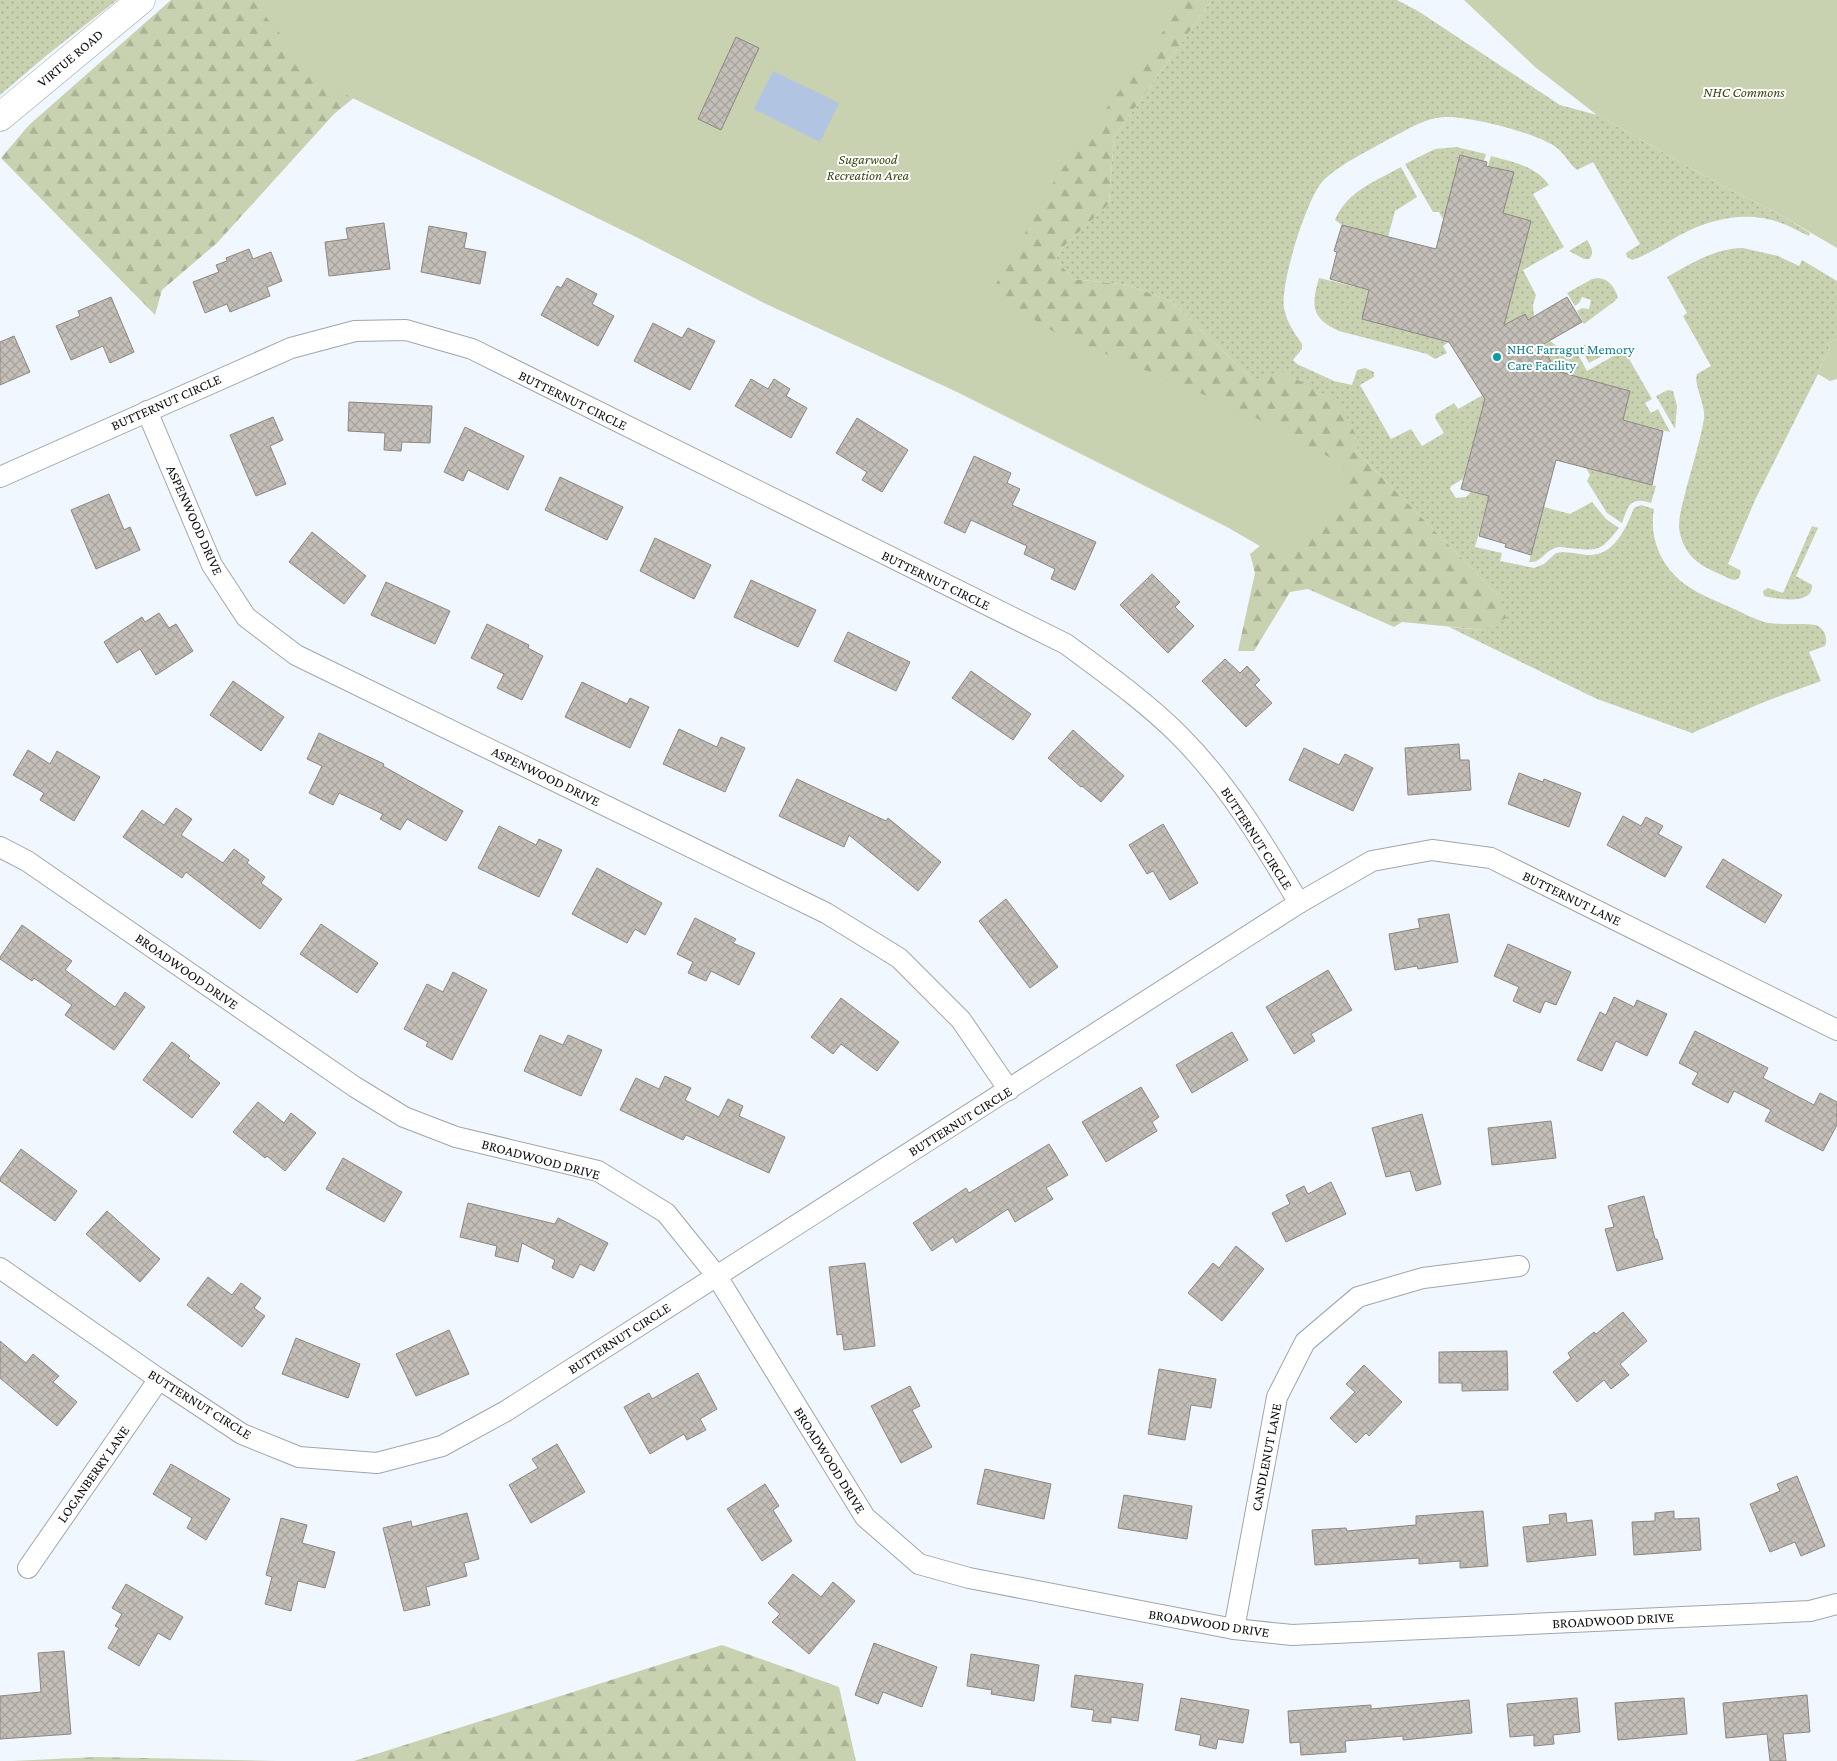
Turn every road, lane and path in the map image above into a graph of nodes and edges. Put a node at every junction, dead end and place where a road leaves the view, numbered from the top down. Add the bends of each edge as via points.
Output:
1 (141, 0) edge
2 (0, 117) edge
3 (147, 411) junction
4 (0, 476) edge
5 (0, 847) edge
6 (1299, 903) junction
7 (1837, 1030) edge
8 (1009, 1090) junction
9 (1519, 1266) dead end
10 (0, 1268) edge
11 (716, 1275) junction
12 (158, 1379) junction
13 (28, 1568) dead end
14 (1837, 1604) edge
15 (1234, 1629) junction

1 - 2 street, VIRTUE ROAD
3 - 4 street, BUTTERNUT CIRCLE
3 - 6 street, BUTTERNUT CIRCLE via 291,348 355,330 406,330 472,349 1066,644 1127,689 1180,735 1224,785
3 - 8 street, ASPENWOOD DRIVE via 212,566 246,617 296,655 835,918 899,958 960,1020
5 - 11 street, BROADWOOD DRIVE via 27,861 404,1117 456,1137 598,1171 666,1213
6 - 7 street, BUTTERNUT LANE via 1372,861 1432,850 1491,858
6 - 8 street, BUTTERNUT CIRCLE
8 - 11 street, BUTTERNUT CIRCLE
9 - 15 street, CANDLENUT LANE via 1423,1278 1358,1297 1306,1342 1277,1397
10 - 12 street, BUTTERNUT CIRCLE
11 - 12 street, BUTTERNUT CIRCLE via 506,1411 442,1446 377,1463 299,1457 242,1434
11 - 15 street, BROADWOOD DRIVE via 865,1518 919,1564 969,1578
12 - 13 street, LOGANBERRY LANE
14 - 15 street, BROADWOOD DRIVE via 1810,1611 1292,1635

